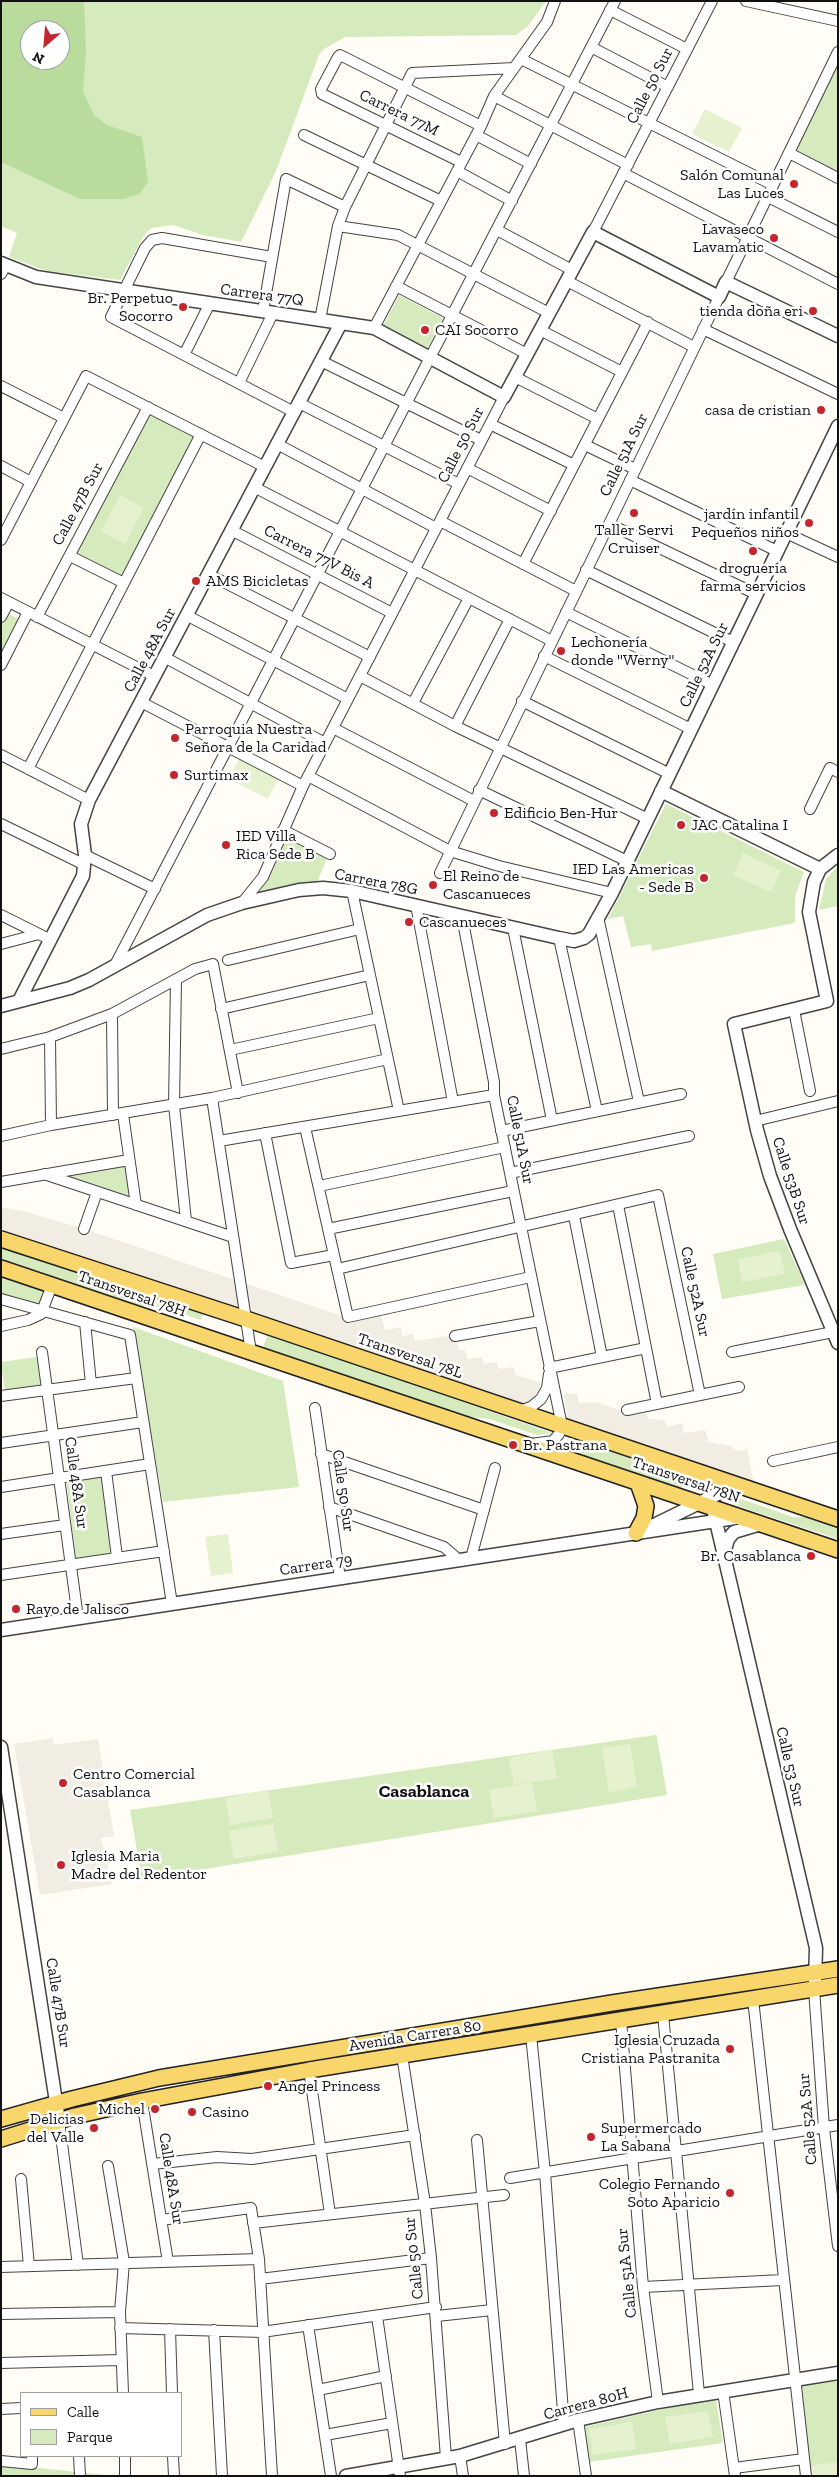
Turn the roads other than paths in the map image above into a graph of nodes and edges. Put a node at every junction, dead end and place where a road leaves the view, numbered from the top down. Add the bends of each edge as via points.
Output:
1 (555, 1) edge
2 (712, 1) edge
3 (746, 1) edge
4 (613, 6) edge
5 (838, 22) edge
6 (591, 47) junction
7 (687, 49) junction
8 (837, 57) edge
9 (521, 58) junction
10 (514, 68) junction
11 (572, 84) junction
12 (668, 86) junction
13 (405, 88) junction
14 (494, 96) junction
15 (649, 123) junction
16 (386, 125) junction
17 (551, 125) junction
18 (478, 130) junction
19 (304, 135) dead end
20 (789, 153) junction
21 (531, 164) junction
22 (366, 165) junction
23 (459, 167) junction
24 (626, 169) junction
25 (838, 178) edge
26 (773, 185) junction
27 (768, 197) junction
28 (512, 200) junction
29 (441, 201) junction
30 (345, 207) junction
31 (338, 226) junction
32 (497, 230) junction
33 (593, 232) junction
34 (838, 232) edge
35 (748, 237) junction
36 (418, 244) junction
37 (272, 257) junction
38 (3, 268) edge
39 (474, 274) junction
40 (570, 275) junction
41 (726, 282) junction
42 (838, 284) edge
43 (396, 286) junction
44 (124, 291) junction
45 (719, 297) junction
46 (210, 303) junction
47 (268, 312) junction
48 (549, 313) junction
49 (453, 316) junction
50 (320, 320) junction
51 (648, 322) junction
52 (341, 323) junction
53 (374, 328) junction
54 (703, 329) junction
55 (540, 330) junction
56 (838, 336) edge
57 (694, 347) junction
58 (527, 354) junction
59 (184, 355) junction
60 (431, 358) junction
61 (321, 360) junction
62 (622, 372) junction
63 (515, 377) junction
64 (239, 383) junction
65 (1, 386) edge
66 (838, 394) edge
67 (504, 397) junction
68 (407, 403) junction
69 (296, 407) junction
70 (148, 408) junction
71 (64, 418) junction
72 (598, 418) junction
73 (490, 424) junction
74 (838, 426) edge
75 (201, 434) junction
76 (482, 440) junction
77 (277, 444) junction
78 (584, 445) junction
79 (385, 446) junction
80 (574, 465) junction
81 (1, 466) edge
82 (265, 467) junction
83 (467, 468) junction
84 (635, 469) junction
85 (630, 480) junction
86 (31, 482) junction
87 (459, 484) junction
88 (254, 487) junction
89 (362, 489) junction
90 (550, 511) junction
91 (609, 524) junction
92 (438, 525) junction
93 (232, 530) junction
94 (340, 532) junction
95 (786, 532) junction
96 (1, 540) edge
97 (777, 551) junction
98 (70, 556) junction
99 (838, 557) edge
100 (523, 564) junction
101 (414, 570) junction
102 (586, 570) junction
103 (208, 574) junction
104 (318, 575) junction
105 (124, 583) junction
106 (576, 591) junction
107 (756, 594) junction
108 (469, 598) junction
109 (5, 600) edge
110 (566, 612) junction
111 (392, 613) junction
112 (33, 614) junction
113 (186, 615) junction
114 (1, 617) edge
115 (295, 618) junction
116 (510, 619) junction
117 (552, 641) junction
118 (733, 642) junction
119 (92, 645) junction
120 (544, 656) junction
121 (164, 657) junction
122 (370, 657) junction
123 (273, 660) junction
124 (1, 665) edge
125 (154, 676) junction
126 (360, 676) junction
127 (713, 685) junction
128 (348, 699) junction
129 (522, 701) junction
130 (141, 702) junction
131 (251, 703) junction
132 (413, 704) junction
133 (455, 726) junction
134 (333, 728) junction
135 (691, 729) junction
136 (325, 743) junction
137 (228, 747) junction
138 (500, 747) junction
139 (1, 755) edge
140 (28, 769) junction
141 (834, 770) edge
142 (670, 774) junction
143 (308, 776) junction
144 (303, 786) junction
145 (479, 790) junction
146 (661, 791) junction
147 (89, 800) junction
148 (474, 801) junction
149 (810, 809) dead end
150 (648, 819) junction
151 (1, 824) edge
152 (283, 830) junction
153 (450, 851) junction
154 (330, 854) dead end
155 (838, 855) edge
156 (85, 860) junction
157 (627, 861) junction
158 (820, 869) junction
159 (440, 873) dead end
160 (155, 889) junction
161 (352, 891) junction
162 (612, 893) junction
163 (242, 903) junction
164 (416, 905) junction
165 (1, 915) edge
166 (462, 917) junction
167 (598, 917) junction
168 (513, 928) junction
169 (360, 929) junction
170 (39, 934) junction
171 (559, 938) junction
172 (584, 938) joint
173 (51, 940) junction
174 (1, 944) edge
175 (228, 960) dead end
176 (114, 967) junction
177 (370, 975) junction
178 (176, 980) junction
179 (19, 1001) junction
180 (832, 1001) edge
181 (1, 1006) edge
182 (221, 1009) junction
183 (794, 1010) junction
184 (112, 1014) junction
185 (379, 1018) junction
186 (50, 1037) junction
187 (1, 1049) edge
188 (230, 1050) junction
189 (388, 1059) junction
190 (810, 1091) dead end
191 (238, 1093) junction
192 (681, 1094) dead end
193 (494, 1095) junction
194 (212, 1098) junction
195 (838, 1101) edge
196 (453, 1102) junction
197 (640, 1102) junction
198 (174, 1105) junction
199 (398, 1111) junction
200 (597, 1111) junction
201 (118, 1115) junction
202 (552, 1120) junction
203 (755, 1121) junction
204 (51, 1125) junction
205 (305, 1127) junction
206 (501, 1130) junction
207 (265, 1133) junction
208 (1, 1136) edge
209 (689, 1136) dead end
210 (219, 1141) junction
211 (505, 1148) junction
212 (129, 1160) junction
213 (510, 1173) junction
214 (44, 1174) junction
215 (1, 1182) edge
216 (319, 1186) junction
217 (513, 1191) junction
218 (97, 1192) junction
219 (136, 1205) junction
220 (618, 1205) junction
221 (574, 1216) junction
222 (186, 1221) junction
223 (521, 1228) junction
224 (84, 1229) dead end
225 (328, 1229) junction
226 (233, 1237) junction
227 (1, 1239) edge
228 (334, 1254) junction
229 (1, 1268) edge
230 (337, 1269) junction
231 (531, 1277) junction
232 (52, 1285) junction
233 (1, 1299) edge
234 (44, 1310) junction
235 (246, 1318) junction
236 (540, 1321) junction
237 (85, 1322) junction
238 (1, 1326) edge
239 (456, 1336) dead end
240 (836, 1338) edge
241 (646, 1348) junction
242 (42, 1352) dead end
243 (251, 1352) junction
244 (732, 1352) dead end
245 (602, 1357) junction
246 (549, 1368) junction
247 (136, 1378) junction
248 (91, 1384) junction
249 (740, 1388) dead end
250 (47, 1390) junction
251 (1, 1395) edge
252 (700, 1395) junction
253 (657, 1404) junction
254 (314, 1408) dead end
255 (627, 1410) dead end
256 (519, 1411) junction
257 (143, 1422) junction
258 (562, 1426) junction
259 (53, 1435) junction
260 (1, 1443) edge
261 (523, 1444) junction
262 (838, 1447) edge
263 (321, 1454) junction
264 (773, 1462) dead end
265 (150, 1464) junction
266 (495, 1468) dead end
267 (106, 1471) junction
268 (59, 1478) junction
269 (638, 1482) junction
270 (736, 1485) junction
271 (1, 1488) edge
272 (329, 1506) junction
273 (484, 1510) junction
274 (709, 1511) junction
275 (834, 1515) edge
276 (65, 1524) junction
277 (761, 1524) junction
278 (636, 1533) junction
279 (1, 1534) edge
280 (838, 1550) edge
281 (164, 1551) junction
282 (724, 1554) junction
283 (117, 1557) junction
284 (465, 1559) junction
285 (71, 1565) junction
286 (1, 1575) edge
287 (340, 1578) junction
288 (172, 1604) junction
289 (78, 1618) junction
290 (1, 1630) edge
291 (1, 1747) edge
292 (838, 1969) edge
293 (816, 1973) junction
294 (838, 1985) edge
295 (814, 1989) junction
296 (753, 1999) junction
297 (663, 2014) junction
298 (536, 2015) junction
299 (520, 2018) junction
300 (621, 2020) junction
301 (532, 2039) junction
302 (336, 2049) junction
303 (402, 2055) junction
304 (338, 2066) junction
305 (309, 2070) junction
306 (142, 2101) junction
307 (57, 2103) junction
308 (1, 2119) edge
309 (59, 2121) junction
310 (838, 2125) edge
311 (824, 2128) junction
312 (415, 2135) junction
313 (768, 2137) junction
314 (1, 2139) edge
315 (477, 2140) dead end
316 (320, 2149) junction
317 (676, 2152) junction
318 (633, 2159) junction
319 (153, 2164) junction
320 (108, 2166) dead end
321 (545, 2173) junction
322 (510, 2178) dead end
323 (21, 2179) dead end
324 (504, 2195) dead end
325 (481, 2197) junction
326 (425, 2204) junction
327 (330, 2214) junction
328 (162, 2220) junction
329 (253, 2223) junction
330 (838, 2246) edge
331 (431, 2258) junction
332 (259, 2259) junction
333 (124, 2262) junction
334 (168, 2262) junction
335 (78, 2265) junction
336 (29, 2266) junction
337 (1, 2268) edge
338 (260, 2279) junction
339 (783, 2280) junction
340 (688, 2285) junction
341 (643, 2287) junction
342 (492, 2310) junction
343 (120, 2312) junction
344 (436, 2312) junction
345 (1, 2314) edge
346 (377, 2316) junction
347 (308, 2325) junction
348 (120, 2328) junction
349 (170, 2329) junction
350 (214, 2330) junction
351 (262, 2332) junction
352 (121, 2360) junction
353 (1, 2363) edge
354 (838, 2373) edge
355 (386, 2376) junction
356 (795, 2381) junction
357 (318, 2390) junction
358 (723, 2391) junction
359 (123, 2392) edge
360 (172, 2392) edge
361 (699, 2394) junction
362 (658, 2402) junction
363 (20, 2408) edge
364 (1, 2409) edge
365 (578, 2420) junction
366 (392, 2423) junction
367 (564, 2425) junction
368 (325, 2435) junction
369 (520, 2439) junction
370 (505, 2444) junction
371 (460, 2456) junction
372 (79, 2457) edge
373 (125, 2457) edge
374 (173, 2457) edge
375 (446, 2458) junction
376 (804, 2459) junction
377 (32, 2460) edge
378 (1, 2461) edge
379 (399, 2471) edge
380 (734, 2472) edge
381 (125, 2474) dead end
382 (80, 2476) edge
383 (174, 2476) edge
384 (222, 2476) edge
385 (272, 2476) edge
386 (331, 2476) edge
387 (346, 2476) edge
388 (463, 2476) edge
389 (524, 2476) edge
390 (586, 2476) edge
391 (806, 2476) edge

1 - 9 street via 547,22
2 - 7 street, Calle 50 Sur
3 - 5 street
4 - 6 street
4 - 7 street
6 - 11 street
6 - 12 street
7 - 12 street, Calle 50 Sur
8 - 20 street, Calle 51A Sur
9 - 10 street
9 - 11 street
10 - 13 street via 412,73
10 - 14 street
11 - 15 street
11 - 17 street
12 - 15 street, Calle 50 Sur
13 - 16 street
13 - 16 street, Carrera 77M via 340,55 321,89 322,94
13 - 18 street
14 - 17 street
14 - 18 street
15 - 24 street, Calle 50 Sur
15 - 26 street
16 - 22 street
16 - 23 street, Carrera 77M
17 - 21 street
17 - 24 street
18 - 21 street
18 - 23 street
19 - 22 street
20 - 25 street
20 - 26 street, Calle 51A Sur
21 - 28 street
22 - 29 street
22 - 30 street
23 - 28 street, Carrera 77M
23 - 29 street
24 - 33 street, Calle 50 Sur
24 - 35 street
26 - 27 street, Calle 51A Sur
27 - 34 street
27 - 35 street, Calle 51A Sur
28 - 32 street
29 - 36 street
30 - 31 street
30 - 37 street via 286,179
31 - 36 street via 398,235
31 - 50 street
32 - 39 street
32 - 40 street
33 - 40 street, Calle 50 Sur
33 - 45 street
35 - 41 street, Calle 51A Sur
35 - 42 street
36 - 39 street
36 - 43 street
37 - 44 street via 162,238 152,240
37 - 47 street
38 - 44 street, Carrera 77Q via 36,277
39 - 48 street
39 - 49 street
40 - 48 street, Calle 50 Sur
40 - 51 street
41 - 45 street, Calle 51A Sur
41 - 56 street
43 - 49 street
43 - 53 street
44 - 46 street, Carrera 77Q
44 - 59 street via 111,317
45 - 54 street, Calle 51A Sur
46 - 47 street, Carrera 77Q
46 - 59 street
47 - 50 street, Carrera 77Q
47 - 64 street
48 - 55 street, Calle 50 Sur
49 - 58 street
49 - 60 street
50 - 52 street, Carrera 77Q
51 - 57 street
51 - 62 street
52 - 53 street, Carrera 77Q
52 - 61 street, Calle 48A Sur
53 - 60 street, Carrera 77Q
54 - 57 street, Calle 51A Sur
54 - 66 street
55 - 58 street, Calle 50 Sur
55 - 62 street
57 - 84 street, Calle 51A Sur
58 - 63 street, Calle 50 Sur
59 - 64 street
60 - 67 street, Carrera 77Q
60 - 68 street
61 - 68 street
61 - 69 street, Calle 48A Sur
62 - 72 street
63 - 67 street, Calle 50 Sur
63 - 72 street
64 - 69 street
65 - 71 street
67 - 73 street, Calle 50 Sur
68 - 76 street
68 - 79 street
69 - 77 street, Calle 48A Sur
69 - 79 street
70 - 71 street via 86,376
70 - 75 street
70 - 98 street, Calle 47B Sur
71 - 86 street
72 - 78 street
73 - 76 street, Calle 50 Sur
73 - 80 street
74 - 95 street, Calle 52A Sur
75 - 82 street
75 - 105 street
76 - 83 street, Calle 50 Sur
77 - 82 street, Calle 48A Sur
77 - 89 street
78 - 80 street
78 - 84 street
79 - 87 street
79 - 89 street
80 - 90 street
81 - 86 street
82 - 88 street, Calle 48A Sur
83 - 87 street, Calle 50 Sur
83 - 90 street
84 - 85 street, Calle 51A Sur
85 - 91 street, Calle 51A Sur
85 - 97 street
86 - 96 street
87 - 92 street, Calle 50 Sur
88 - 93 street, Calle 48A Sur
88 - 94 street
89 - 92 street
89 - 94 street
90 - 100 street
91 - 102 street, Calle 51A Sur
91 - 107 street
92 - 100 street
92 - 101 street, Calle 50 Sur
93 - 103 street, Calle 48A Sur
93 - 104 street, Carrera 77V Bis A
94 - 101 street
94 - 104 street
95 - 97 street, Calle 52A Sur
95 - 99 street
97 - 107 street, Calle 52A Sur
98 - 105 street
98 - 112 street, Calle 47B Sur
100 - 106 street
101 - 108 street
101 - 111 street, Calle 50 Sur
102 - 106 street, Calle 51A Sur
102 - 118 street
103 - 113 street, Calle 48A Sur
103 - 115 street
104 - 111 street, Carrera 77V Bis A
104 - 115 street
105 - 119 street
106 - 110 street, Calle 51A Sur
107 - 118 street, Calle 52A Sur
108 - 116 street
108 - 132 street
109 - 112 street
109 - 114 street
110 - 117 street, Calle 51A Sur
110 - 127 street
111 - 122 street, Calle 50 Sur
112 - 119 street
112 - 124 street, Calle 47B Sur
113 - 121 street, Calle 48A Sur
113 - 123 street
115 - 122 street
115 - 123 street
116 - 117 street
116 - 133 street
117 - 120 street, Calle 51A Sur
118 - 127 street, Calle 52A Sur
119 - 125 street
119 - 140 street
120 - 129 street, Calle 51A Sur
120 - 135 street
121 - 125 street, Calle 48A Sur
121 - 131 street
122 - 126 street, Calle 50 Sur
123 - 128 street
123 - 131 street
125 - 130 street, Calle 48A Sur
126 - 128 street, Calle 50 Sur
126 - 132 street
127 - 135 street, Calle 52A Sur
128 - 134 street, Calle 50 Sur
129 - 138 street, Calle 51A Sur
129 - 142 street
130 - 137 street
130 - 147 street, Calle 48A Sur
131 - 136 street
131 - 137 street
132 - 133 street
133 - 138 street
134 - 136 street, Calle 50 Sur
134 - 148 street
135 - 142 street, Calle 52A Sur
136 - 143 street, Calle 50 Sur
137 - 144 street
137 - 160 street
138 - 145 street, Calle 51A Sur
138 - 150 street
139 - 140 street
140 - 147 street
141 - 149 street
142 - 146 street, Calle 52A Sur
143 - 144 street, Calle 50 Sur
143 - 153 street
144 - 152 street, Calle 50 Sur
145 - 148 street, Calle 51A Sur
145 - 157 street
146 - 150 street, Calle 52A Sur
146 - 158 street
147 - 156 street, Calle 48A Sur via 81,824
148 - 153 street, Calle 51A Sur
150 - 157 street, Calle 52A Sur
151 - 156 street
152 - 154 street
152 - 163 street, Calle 50 Sur via 263,878
153 - 159 street, Calle 51A Sur
153 - 162 street
155 - 158 street
156 - 160 street
156 - 173 street, Calle 48A Sur via 79,886
157 - 162 street, Calle 52A Sur
158 - 180 street via 814,882 809,912
160 - 176 street
161 - 163 street, Carrera 78G via 299,890
161 - 164 street, Carrera 78G
161 - 169 street
162 - 167 street, Calle 52A Sur
163 - 176 street, Carrera 78G via 207,915
164 - 166 street, Carrera 78G
164 - 196 street
165 - 170 street
166 - 168 street, Carrera 78G
166 - 193 street, Calle 51A Sur
167 - 172 street, Calle 52A Sur
167 - 197 street
168 - 171 street, Carrera 78G
168 - 202 street
169 - 175 street
169 - 177 street
170 - 173 street
170 - 174 street
171 - 172 street, Carrera 78G via 574,941
171 - 200 street
173 - 179 street, Calle 48A Sur
176 - 179 street, Carrera 78G via 70,988
177 - 182 street
177 - 185 street
178 - 182 street via 195,969 213,964
178 - 184 street
178 - 198 street
179 - 181 street, Carrera 78G
180 - 183 street
182 - 188 street
183 - 190 street
183 - 203 street, Calle 53B Sur via 734,1024
184 - 186 street
184 - 201 street
185 - 188 street
185 - 189 street
186 - 187 street
186 - 204 street
188 - 191 street
189 - 191 street
189 - 199 street
191 - 194 street
192 - 197 street
193 - 196 street
193 - 206 street, Calle 51A Sur
194 - 198 street
194 - 210 street
195 - 203 street
196 - 199 street
197 - 200 street
198 - 201 street
198 - 222 street
199 - 205 street
200 - 202 street
201 - 204 street
201 - 212 street
202 - 206 street
203 - 240 street, Calle 53B Sur via 779,1202
204 - 208 street
205 - 207 street
205 - 216 street
206 - 211 street, Calle 51A Sur
207 - 210 street
207 - 228 street via 290,1263
209 - 213 street
210 - 226 street
211 - 213 street, Calle 51A Sur
211 - 216 street
212 - 214 street
212 - 219 street
213 - 217 street, Calle 51A Sur
214 - 215 street
214 - 218 street
216 - 225 street
217 - 223 street, Calle 51A Sur
217 - 225 street
218 - 219 street
218 - 224 street
219 - 222 street
220 - 221 street
220 - 241 street
220 - 252 street, Calle 52A Sur via 658,1196
221 - 223 street
221 - 245 street
222 - 226 street
223 - 230 street
223 - 231 street, Calle 51A Sur
225 - 228 street
226 - 235 street
227 - 235 main road, Transversal 78H
228 - 230 street
229 - 232 main road, Transversal 78H
230 - 231 street via 348,1317
231 - 236 street, Calle 51A Sur
232 - 234 street
232 - 243 main road, Transversal 78H
233 - 234 street
234 - 237 street
234 - 238 street via 28,1320
235 - 243 street
235 - 256 main road, Transversal 78L
236 - 239 street
236 - 246 street, Calle 51A Sur
237 - 247 street via 130,1335
237 - 248 street
240 - 244 street
241 - 245 street
241 - 253 street
242 - 250 street, Calle 48A Sur
243 - 261 main road
245 - 246 street
246 - 256 street, Calle 51A Sur via 549,1382 544,1394 536,1404
246 - 258 street, Calle 51A Sur
247 - 248 street
247 - 257 street
248 - 250 street
249 - 252 street
250 - 251 street
250 - 259 street, Calle 48A Sur
252 - 253 street
253 - 255 street
254 - 263 street, Calle 50 Sur
256 - 258 main road, Transversal 78L
257 - 259 street
257 - 265 street
258 - 261 street via 553,1441
258 - 270 main road, Transversal 78N
259 - 260 street
259 - 268 street, Calle 48A Sur
261 - 269 main road, Transversal 78N
262 - 264 street
263 - 272 street, Calle 50 Sur
263 - 273 street
265 - 267 street
265 - 281 street
266 - 273 street
267 - 268 street
267 - 283 street
268 - 271 street
268 - 276 street, Calle 48A Sur
269 - 274 main road, Transversal 78N
269 - 278 main road via 646,1506
270 - 274 street, Carrera 79
270 - 275 main road, Transversal 78N
272 - 284 street via 444,1548
272 - 287 street, Calle 50 Sur
273 - 284 street
274 - 277 main road, Transversal 78N
274 - 278 street, Carrera 79
274 - 278 street, Carrera 79
274 - 282 street, Calle 53 Sur
276 - 279 street
276 - 285 street, Calle 48A Sur
277 - 280 main road, Transversal 78N
277 - 282 street via 740,1529 731,1535
278 - 284 street, Carrera 79
281 - 283 street
281 - 288 street
282 - 293 street, Calle 53 Sur via 816,1948
283 - 285 street
284 - 287 street, Carrera 79
285 - 286 street
285 - 289 street, Calle 48A Sur
287 - 288 street, Carrera 79
288 - 289 street, Carrera 79
289 - 290 street, Carrera 79
291 - 307 street, Calle 47B Sur
292 - 293 main road, Avenida Carrera 80
293 - 295 street, Calle 53 Sur
293 - 298 main road, Avenida Carrera 80
294 - 295 main road, Avenida Carrera 80
295 - 296 main road, Avenida Carrera 80
295 - 311 street, Calle 52A Sur
296 - 297 main road, Avenida Carrera 80
296 - 313 street
297 - 300 main road, Avenida Carrera 80
297 - 317 street
298 - 299 main road, Avenida Carrera 80
298 - 301 main road
299 - 301 main road
299 - 302 main road, Avenida Carrera 80
300 - 301 main road, Avenida Carrera 80
300 - 318 street, Calle 51A Sur
301 - 303 main road, Avenida Carrera 80
301 - 321 street
302 - 304 main road
302 - 307 main road, Avenida Carrera 80 via 159,2078
303 - 304 main road, Avenida Carrera 80
303 - 312 street, Calle 50 Sur
304 - 305 main road, Avenida Carrera 80
305 - 306 main road, Avenida Carrera 80
305 - 316 street
306 - 309 main road, Avenida Carrera 80
306 - 319 street, Calle 48A Sur
307 - 308 main road, Avenida Carrera 80
307 - 309 street, Calle 47B Sur
309 - 314 main road, Avenida Carrera 80
309 - 335 street, Calle 47B Sur
310 - 311 street
311 - 313 street
311 - 330 street, Calle 52A Sur
312 - 316 street
312 - 326 street, Calle 50 Sur
313 - 317 street
313 - 339 street
315 - 325 street
316 - 319 street via 252,2159 217,2156
316 - 327 street
317 - 318 street
317 - 340 street
318 - 321 street
318 - 341 street, Calle 51A Sur
319 - 328 street, Calle 48A Sur
320 - 333 street
321 - 322 street
321 - 367 street
323 - 336 street
324 - 325 street
325 - 326 street
325 - 342 street
326 - 327 street
326 - 331 street, Calle 50 Sur
327 - 329 street
328 - 329 street via 251,2208
328 - 334 street, Calle 48A Sur
329 - 332 street
331 - 338 street
331 - 344 street, Calle 50 Sur
332 - 334 street
332 - 338 street
333 - 334 street
333 - 335 street
333 - 343 street
335 - 336 street
336 - 337 street
338 - 351 street
339 - 340 street
339 - 356 street
340 - 341 street
340 - 361 street
341 - 362 street, Calle 51A Sur
342 - 344 street
342 - 370 street
343 - 345 street
343 - 348 street
344 - 346 street
344 - 375 street, Calle 50 Sur
346 - 347 street
346 - 355 street
347 - 351 street
347 - 357 street
348 - 349 street
348 - 352 street
349 - 350 street
349 - 360 street
350 - 351 street
350 - 384 street
351 - 385 street
352 - 353 street
352 - 359 street
354 - 356 street, Carrera 80H
355 - 357 street
355 - 366 street
356 - 358 street, Carrera 80H
356 - 376 street
357 - 368 street
358 - 361 street, Carrera 80H
358 - 380 street
361 - 362 street, Carrera 80H
362 - 365 street, Carrera 80H
363 - 364 street
365 - 367 street, Carrera 80H
365 - 390 street
366 - 368 street
366 - 379 street
367 - 369 street, Carrera 80H
368 - 386 street
369 - 370 street, Carrera 80H
369 - 389 street
370 - 371 street, Carrera 80H
371 - 375 street, Carrera 80H
371 - 388 street
372 - 382 street
373 - 381 street
374 - 383 street
375 - 379 street, Carrera 80H
376 - 380 street
376 - 391 street
377 - 378 street
379 - 387 street, Carrera 80H

